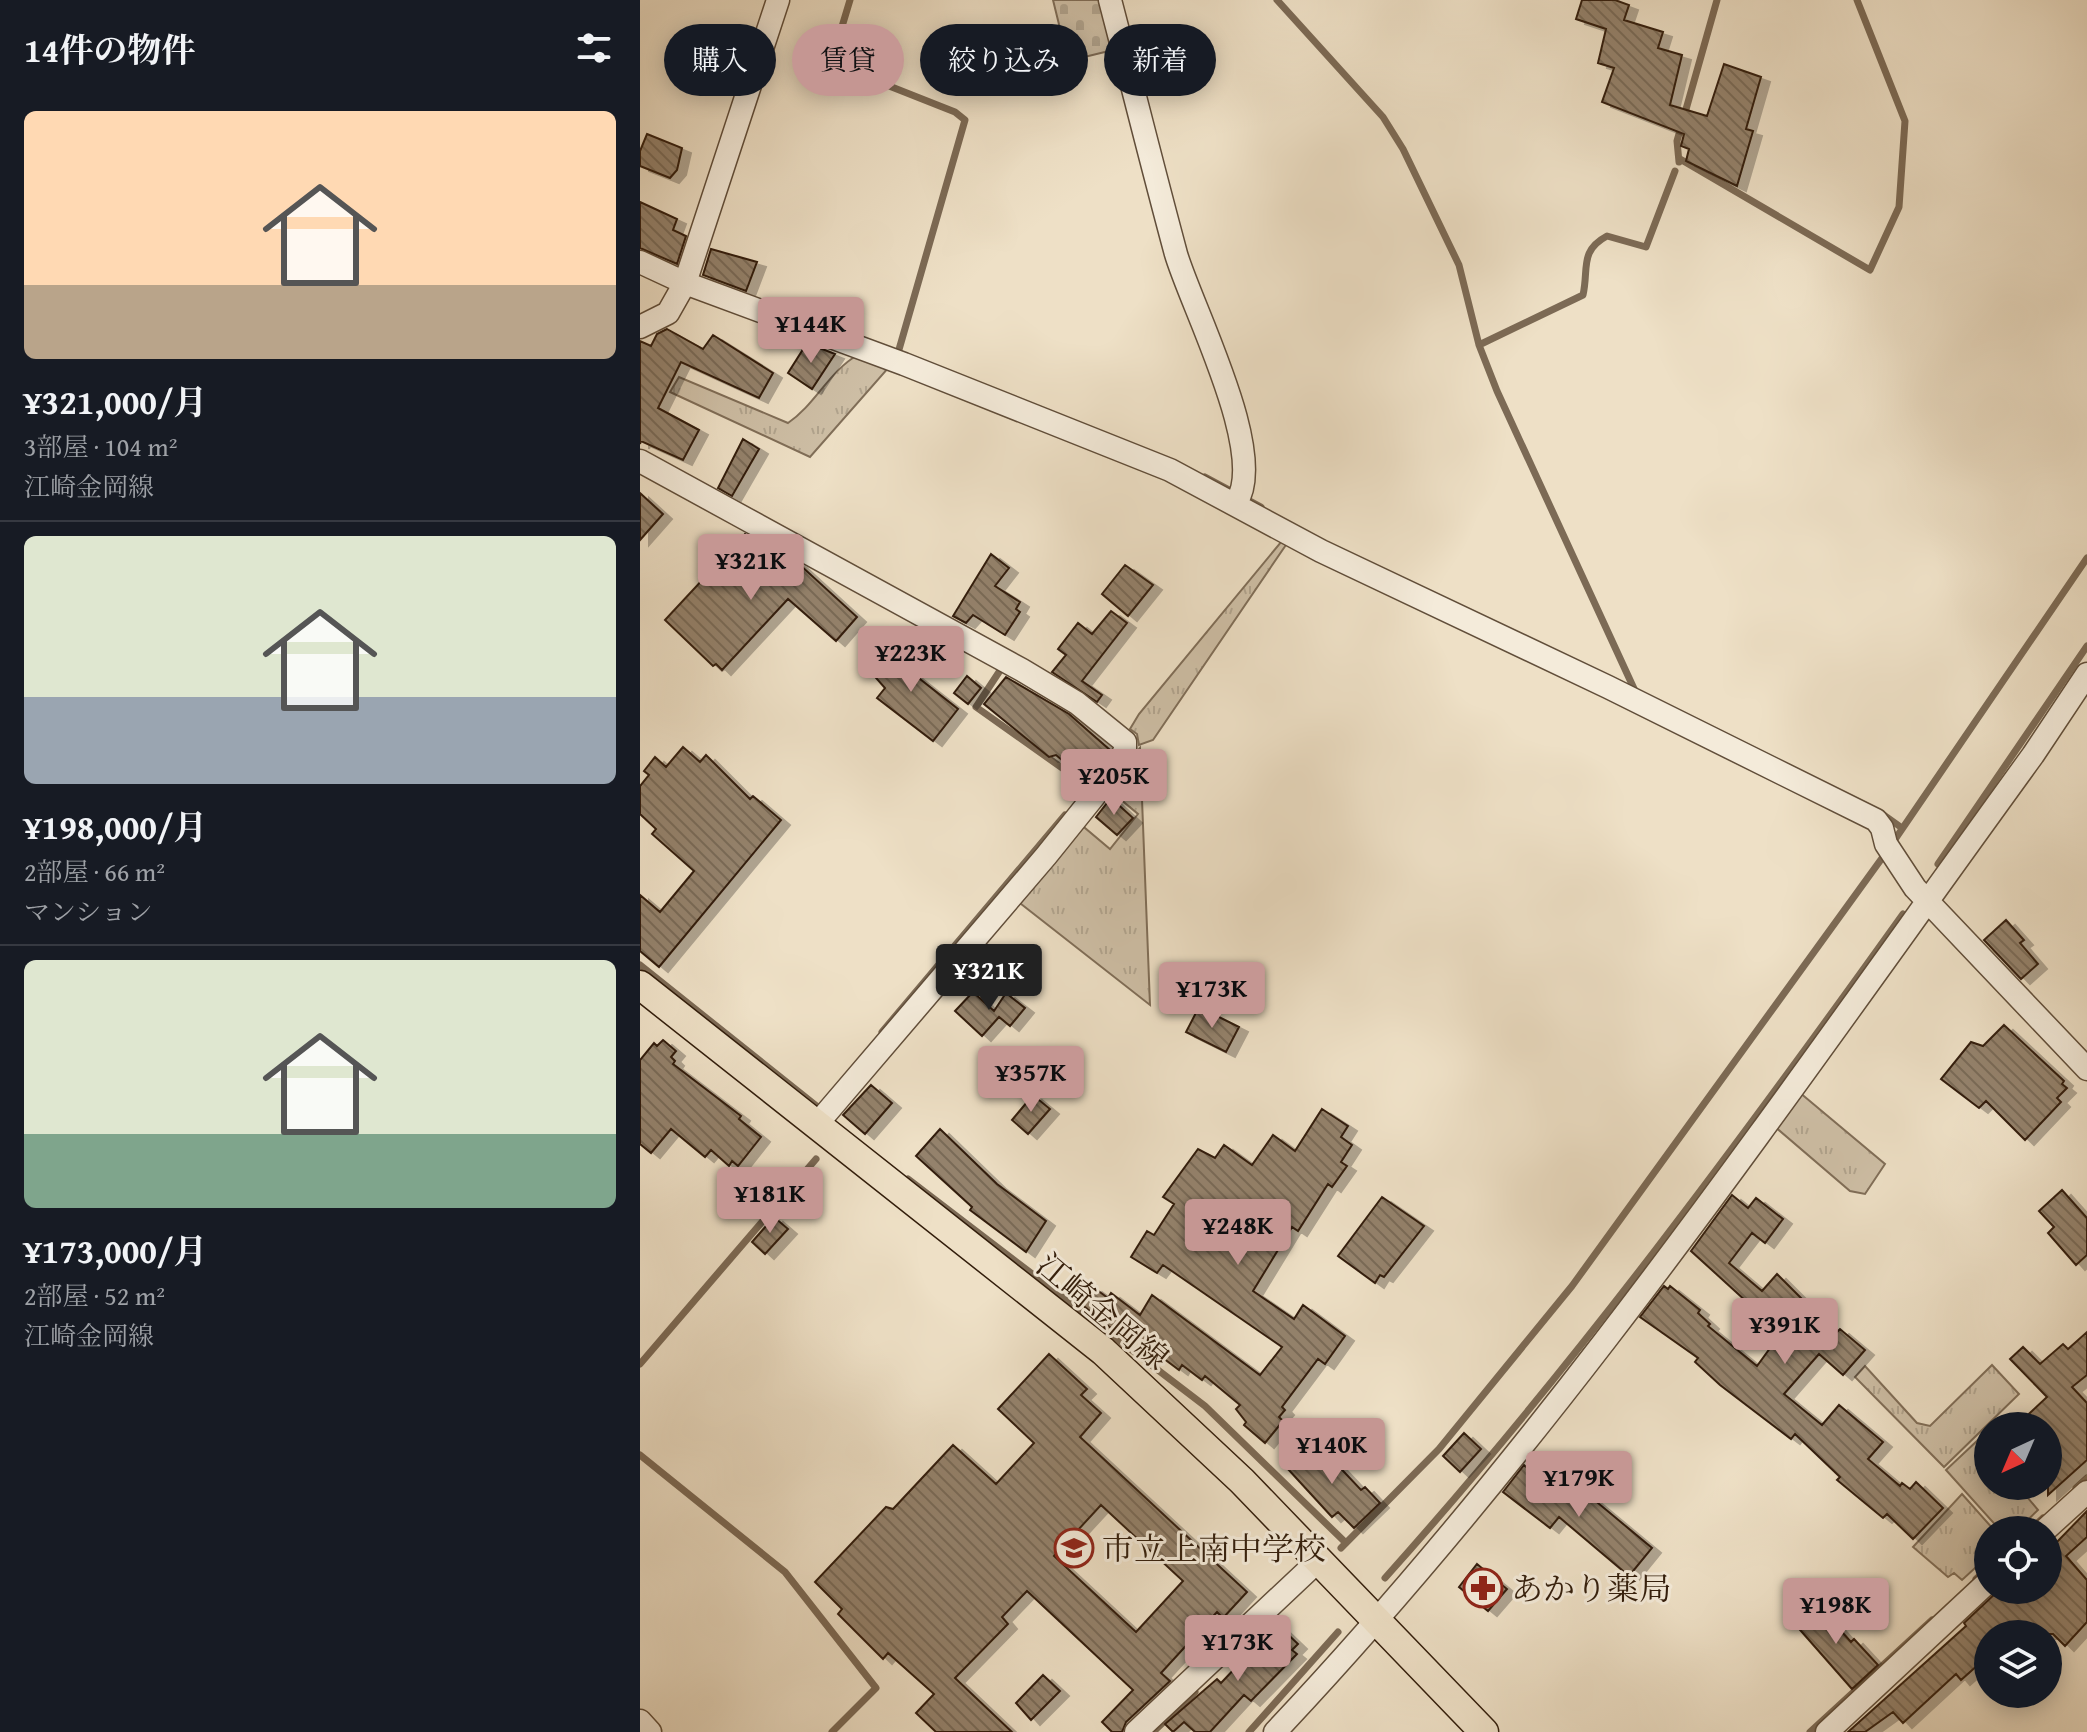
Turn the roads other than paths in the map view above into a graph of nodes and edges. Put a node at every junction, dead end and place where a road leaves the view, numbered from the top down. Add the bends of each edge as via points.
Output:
1 (778, 0) edge
2 (1110, 0) edge
3 (640, 262) edge
4 (686, 279) junction
5 (640, 327) edge
6 (640, 461) edge
7 (1240, 496) junction
8 (2087, 674) edge
9 (1927, 902) junction
10 (640, 985) edge
11 (2087, 1069) edge
12 (823, 1117) junction
13 (2087, 1492) edge
14 (2060, 1516) edge
15 (1319, 1560) junction
16 (1974, 1595) edge
17 (1377, 1621) junction
18 (640, 1721) edge
19 (650, 1732) edge
20 (1136, 1732) edge
21 (1275, 1732) edge
22 (1484, 1732) edge
23 (1827, 1732) edge

1 - 4 street
2 - 7 street via 1177,257 1221,364 1234,416
3 - 4 street
4 - 5 street via 668,313
4 - 7 street
6 - 12 street via 1022,670 1077,703 1125,742 1116,769 1056,844
7 - 9 street via 1321,551 1876,820
8 - 9 street
9 - 11 street
9 - 17 street via 1659,1273
10 - 12 main road, 江崎金岡線
12 - 15 main road, 江崎金岡線 via 1103,1351
13 - 14 street
15 - 17 main road, 江崎金岡線
15 - 20 street
16 - 23 street
17 - 21 street
17 - 22 main road, 江崎金岡線
18 - 19 street

